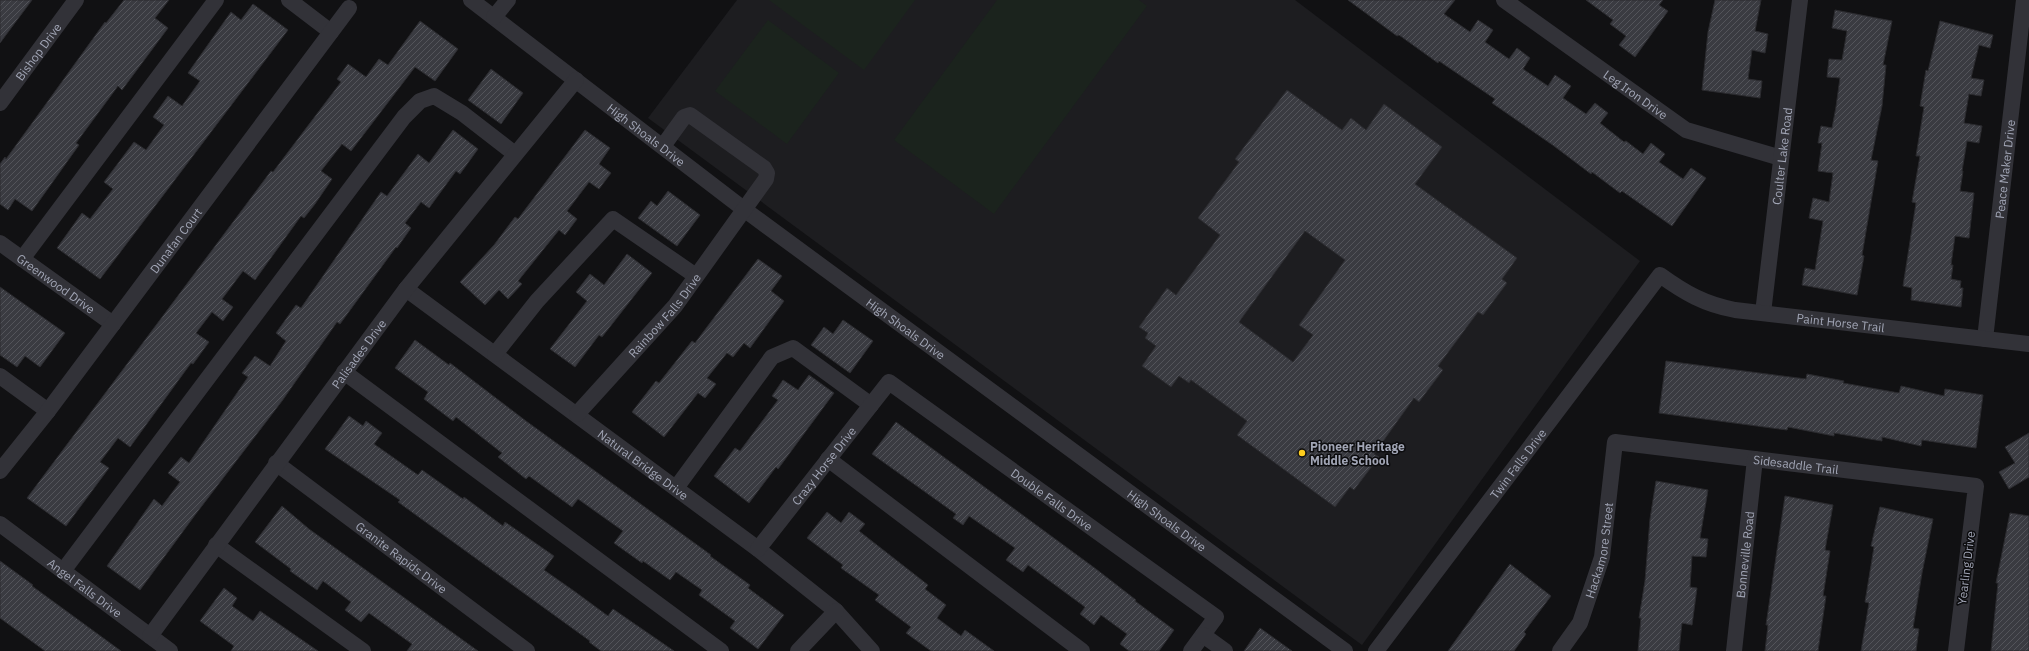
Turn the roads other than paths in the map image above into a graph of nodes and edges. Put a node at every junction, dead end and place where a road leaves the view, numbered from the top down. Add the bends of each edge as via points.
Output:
1 (76, 0) edge
2 (216, 0) edge
3 (289, 0) edge
4 (471, 0) edge
5 (508, 0) edge
6 (1504, 0) edge
7 (1800, 0) edge
8 (2024, 0) edge
9 (349, 8) dead end
10 (494, 17) junction
11 (331, 32) junction
12 (576, 80) junction
13 (0, 103) edge
14 (663, 146) junction
15 (515, 154) junction
16 (1782, 158) junction
17 (745, 210) junction
18 (0, 243) edge
19 (22, 259) junction
20 (1660, 275) joint
21 (696, 276) junction
22 (406, 289) junction
23 (1763, 313) junction
24 (112, 324) junction
25 (1985, 339) junction
26 (2029, 344) edge
27 (495, 354) junction
28 (344, 372) junction
29 (0, 376) edge
30 (889, 382) joint
31 (871, 405) junction
32 (48, 411) junction
33 (577, 414) junction
34 (1615, 442) joint
35 (828, 459) junction
36 (1755, 459) junction
37 (276, 463) junction
38 (0, 471) edge
39 (1976, 486) joint
40 (676, 488) junction
41 (0, 524) edge
42 (216, 545) junction
43 (758, 549) junction
44 (63, 571) junction
45 (836, 611) junction
46 (1203, 635) junction
47 (150, 636) junction
48 (1073, 648) edge
49 (170, 651) edge
50 (362, 651) edge
51 (527, 651) edge
52 (721, 651) edge
53 (798, 651) edge
54 (872, 651) edge
55 (1191, 651) edge
56 (1224, 651) edge
57 (1345, 651) edge
58 (1376, 651) edge
59 (1560, 651) edge
60 (1734, 651) edge
61 (1956, 651) edge

1 - 13 street, Bishop Drive
2 - 19 street
3 - 11 street
4 - 10 street, High Shoals Drive
5 - 10 street
6 - 16 street, Leg Iron Drive via 1686,130
7 - 16 street, Coulter Lake Road
8 - 25 street, Peace Maker Drive
9 - 11 street, Dunafan Court
10 - 12 street, High Shoals Drive
11 - 24 street, Dunafan Court
12 - 14 street, High Shoals Drive
12 - 15 street, Palisades Drive
14 - 17 street, High Shoals Drive
14 - 17 street, Rainbow Falls Drive via 684,117 690,115 764,168 767,173 766,179
15 - 22 street, Palisades Drive
15 - 44 street via 462,113 434,96 420,102 404,117
16 - 23 street, Coulter Lake Road
17 - 21 street, Rainbow Falls Drive
17 - 57 street, High Shoals Drive
18 - 19 street, Greenwood Drive
19 - 24 street, Greenwood Drive
20 - 23 street, Paint Horse Trail via 1687,294 1714,306
20 - 58 street, Twin Falls Drive
21 - 27 street via 613,219 538,301
21 - 33 street, Rainbow Falls Drive via 675,306
22 - 27 street, Natural Bridge Drive
22 - 28 street, Palisades Drive
23 - 25 street, Paint Horse Trail
24 - 32 street, Dunafan Court
25 - 26 street, Paint Horse Trail
27 - 33 street, Natural Bridge Drive
28 - 37 street, Palisades Drive
28 - 52 street
29 - 32 street
30 - 31 street, Crazy Horse Drive
30 - 46 street, Double Falls Drive via 1216,617
31 - 35 street, Crazy Horse Drive
31 - 40 street via 793,348 772,357
32 - 38 street, Dunafan Court
33 - 40 street, Natural Bridge Drive
34 - 36 street, Sidesaddle Trail
34 - 59 street, Hackamore Street via 1602,557 1580,623
35 - 43 street, Crazy Horse Drive
35 - 48 street
36 - 39 street, Sidesaddle Trail
36 - 60 street, Bonneville Road
37 - 42 street, Palisades Drive
37 - 51 street, Granite Rapids Drive
39 - 61 street, Yearling Drive
40 - 43 street, Natural Bridge Drive
41 - 44 street, Angel Falls Drive
42 - 47 street, Palisades Drive
42 - 50 street
43 - 45 street, Natural Bridge Drive
44 - 47 street, Angel Falls Drive
45 - 53 street
45 - 54 street, Natural Bridge Drive
46 - 55 street
46 - 56 street
47 - 49 street, Angel Falls Drive

